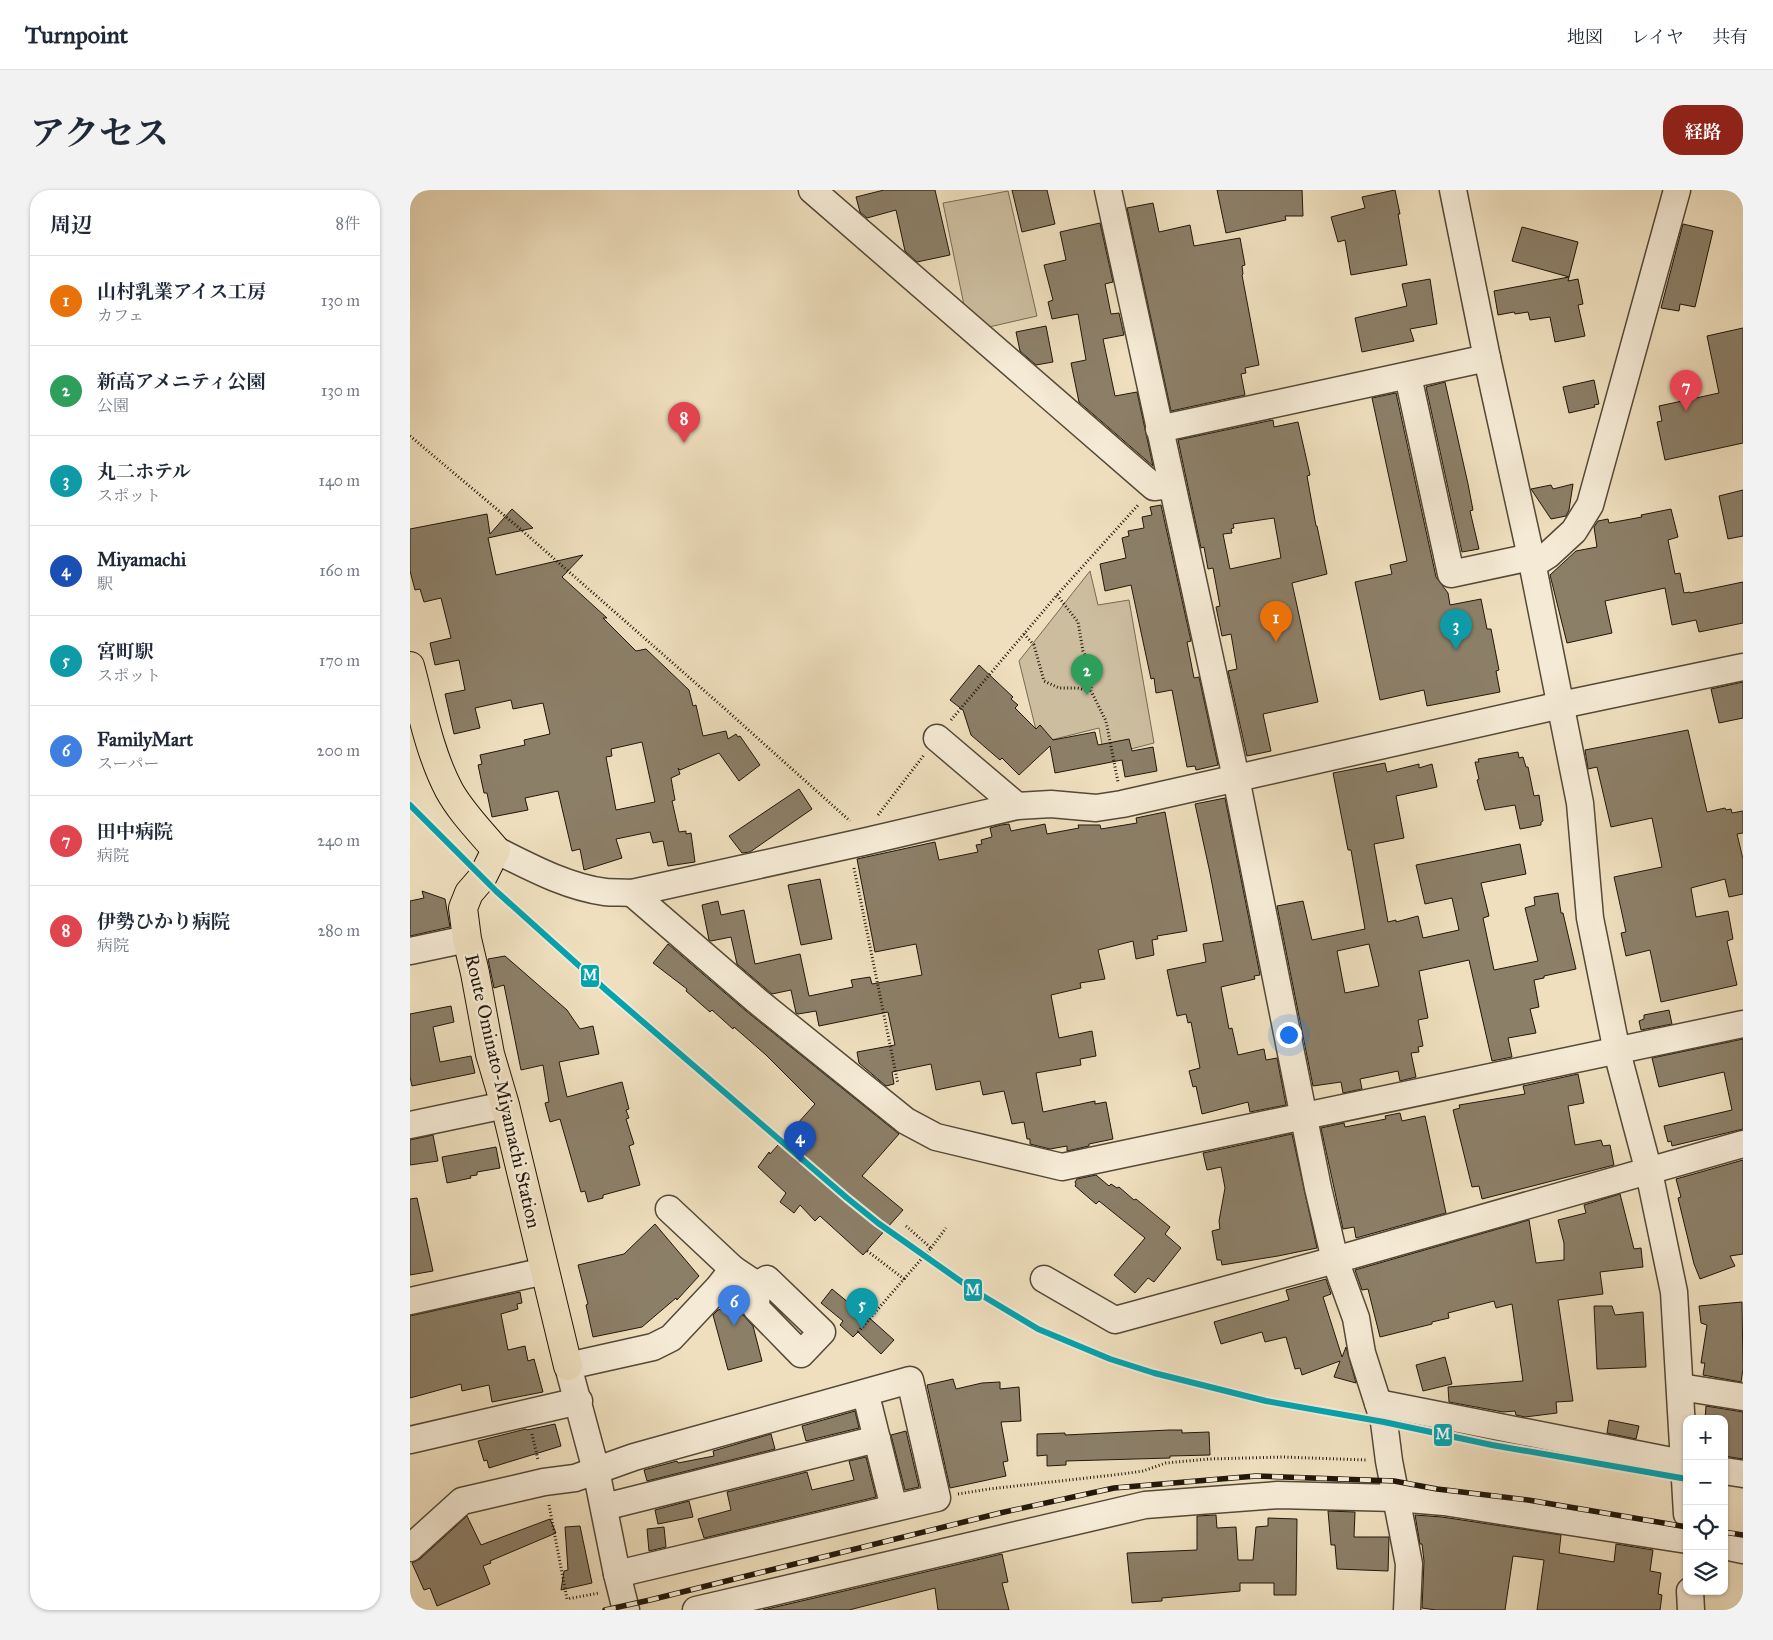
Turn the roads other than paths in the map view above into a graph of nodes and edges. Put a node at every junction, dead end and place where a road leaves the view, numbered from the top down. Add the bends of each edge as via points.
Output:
1 (812, 190) edge
2 (1108, 190) edge
3 (1453, 190) edge
4 (1677, 190) edge
5 (1487, 358) junction
6 (1408, 376) junction
7 (1159, 428) junction
8 (1162, 486) junction
9 (1531, 561) junction
10 (410, 666) edge
11 (1743, 666) edge
12 (1561, 705) junction
13 (937, 738) road end
14 (1236, 778) junction
15 (1017, 806) junction
16 (496, 850) junction
17 (632, 893) junction
18 (467, 939) junction
19 (410, 951) edge
20 (1743, 1024) edge
21 (1618, 1052) junction
22 (505, 1105) junction
23 (1304, 1115) junction
24 (410, 1124) edge
25 (1743, 1144) edge
26 (1649, 1172) junction
27 (669, 1209) dead end
28 (1335, 1260) junction
29 (733, 1269) junction
30 (545, 1271) junction
31 (1044, 1280) dead end
32 (757, 1285) dead end
33 (410, 1301) edge
34 (568, 1366) junction
35 (1680, 1387) junction
36 (1743, 1397) edge
37 (579, 1401) junction
38 (1378, 1403) junction
39 (869, 1407) dead end
40 (877, 1439) junction
41 (410, 1440) edge
42 (1686, 1460) edge
43 (1683, 1463) edge
44 (596, 1470) junction
45 (1728, 1472) edge
46 (1743, 1474) edge
47 (1396, 1498) junction
48 (604, 1507) junction
49 (894, 1508) junction
50 (1683, 1539) edge
51 (1728, 1547) edge
52 (410, 1548) edge
53 (1743, 1550) edge
54 (611, 1583) junction
55 (1690, 1595) edge
56 (626, 1610) edge
57 (696, 1610) edge
58 (1407, 1610) edge
59 (1691, 1610) edge

1 - 8 street
2 - 7 street
3 - 5 street
4 - 9 street via 1590,505 1574,531 1548,555
5 - 6 street
5 - 9 street
6 - 7 street
6 - 9 street via 1451,574
7 - 8 street
8 - 14 street
9 - 12 street
10 - 16 main road via 435,758 449,791
11 - 12 street
12 - 14 street
12 - 21 street via 1580,803 1590,918
13 - 15 street
14 - 15 street via 1096,808 1051,804
14 - 23 street
15 - 17 street
16 - 17 street via 578,885 605,892
16 - 18 main road, Route Ominato-Miyamachi Station via 482,878 468,893 463,908
17 - 23 street via 756,1000 906,1121 936,1137 1062,1167
18 - 19 street
18 - 22 main road, Route Ominato-Miyamachi Station via 490,1054
20 - 21 street
21 - 23 street
21 - 26 street
22 - 24 street
22 - 30 main road, Route Ominato-Miyamachi Station
23 - 28 street
25 - 26 street
26 - 28 street
26 - 35 street via 1674,1292
27 - 29 street
28 - 31 street via 1115,1320
28 - 38 street via 1356,1318 1362,1353
29 - 32 street
29 - 34 street via 671,1338 653,1347
30 - 33 street
30 - 34 main road, Route Ominato-Miyamachi Station
34 - 37 street
35 - 36 street
35 - 42 street
37 - 41 street
37 - 44 street
38 - 43 street
38 - 47 street
39 - 40 street
40 - 48 street
40 - 49 street
44 - 48 street
44 - 49 street via 910,1380 937,1498
44 - 52 street via 575,1478 462,1501
45 - 46 street
47 - 50 street via 1444,1502
47 - 57 street via 1278,1495 1145,1505
47 - 58 street via 1409,1564
48 - 54 street
49 - 54 street
51 - 53 street
54 - 56 street
55 - 59 street

